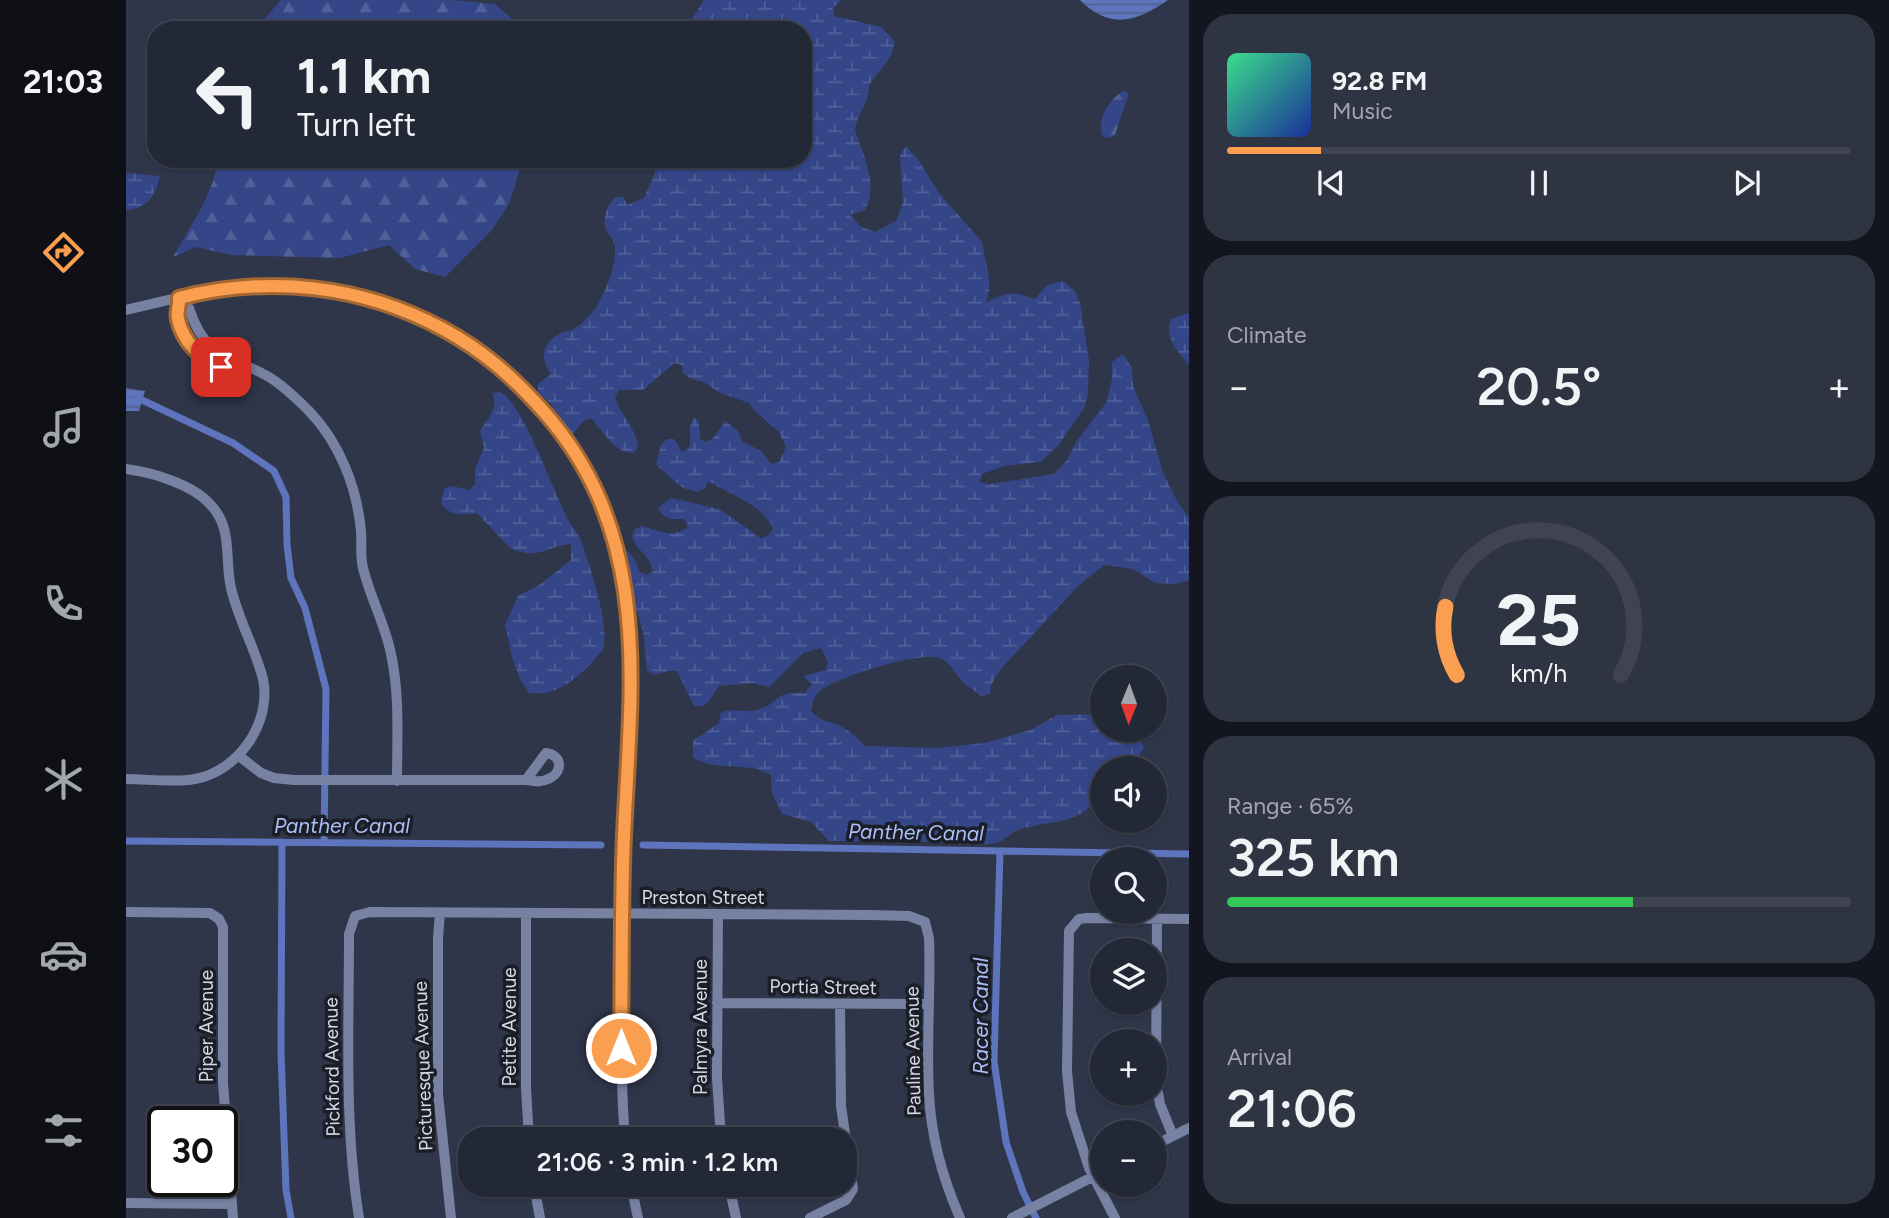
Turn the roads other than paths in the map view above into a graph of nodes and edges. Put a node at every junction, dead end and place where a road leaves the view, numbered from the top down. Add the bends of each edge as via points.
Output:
1 (179, 301) junction
2 (126, 310) edge
3 (203, 340) junction
4 (192, 348) junction
5 (247, 366) junction
6 (126, 469) edge
7 (239, 756) junction
8 (126, 779) edge
9 (526, 780) dead end
10 (397, 781) junction
11 (126, 912) edge
12 (440, 913) junction
13 (526, 914) junction
14 (622, 915) junction
15 (718, 915) junction
16 (355, 916) joint
17 (1090, 919) edge
18 (1167, 919) edge
19 (1189, 919) edge
20 (925, 922) joint
21 (1157, 924) edge
22 (717, 1003) junction
23 (840, 1004) junction
24 (929, 1004) junction
25 (528, 1127) edge
26 (624, 1127) edge
27 (720, 1127) edge
28 (1189, 1128) edge
29 (1173, 1136) junction
30 (1167, 1139) edge
31 (1090, 1161) edge
32 (1090, 1178) edge
33 (536, 1197) edge
34 (634, 1197) edge
35 (732, 1197) edge
36 (1107, 1197) edge
37 (126, 1203) edge
38 (230, 1204) junction
39 (233, 1218) edge
40 (359, 1218) edge
41 (451, 1218) edge
42 (540, 1218) edge
43 (638, 1218) edge
44 (736, 1218) edge
45 (810, 1218) edge
46 (960, 1218) edge
47 (1013, 1218) edge
48 (1115, 1218) edge

1 - 2 street
1 - 3 street via 189,308
1 - 4 street via 178,320
1 - 14 street via 245,286 294,286 334,289 407,311 465,341 510,375 565,436 606,515 621,561 629,614
3 - 4 street
3 - 5 street
4 - 5 street via 205,361 221,367
5 - 10 street via 282,386 310,413 339,454 350,481 361,532 362,567 394,668
6 - 7 street via 150,473 191,491 208,501 223,524 231,589 264,689 260,721
7 - 8 street via 196,779
7 - 10 street via 274,778
9 - 10 street
11 - 38 street, Piper Avenue via 210,913 223,927 223,1082
12 - 13 street, Preston Street
12 - 16 street, Preston Street
12 - 41 street, Picturesque Avenue via 438,1094
13 - 14 street, Preston Street
13 - 25 street, Petite Avenue
14 - 15 street, Preston Street
14 - 26 street
15 - 20 street, Preston Street via 909,916
15 - 22 street, Palmyra Avenue
16 - 40 street, Pickford Avenue via 349,927 349,1118
17 - 31 street via 1079,919 1069,930 1067,1071 1079,1143
18 - 19 street
20 - 24 street, Pauline Avenue
21 - 29 street via 1156,1082
22 - 23 street, Portia Street
22 - 27 street, Palmyra Avenue
23 - 24 street, Portia Street
23 - 45 street via 841,1106 853,1189 846,1200
24 - 46 street, Pauline Avenue via 932,1121 944,1177
28 - 29 street
29 - 30 street
32 - 47 street
33 - 42 street
34 - 43 street
35 - 44 street
36 - 48 street
37 - 38 street
38 - 39 street, Piper Avenue

